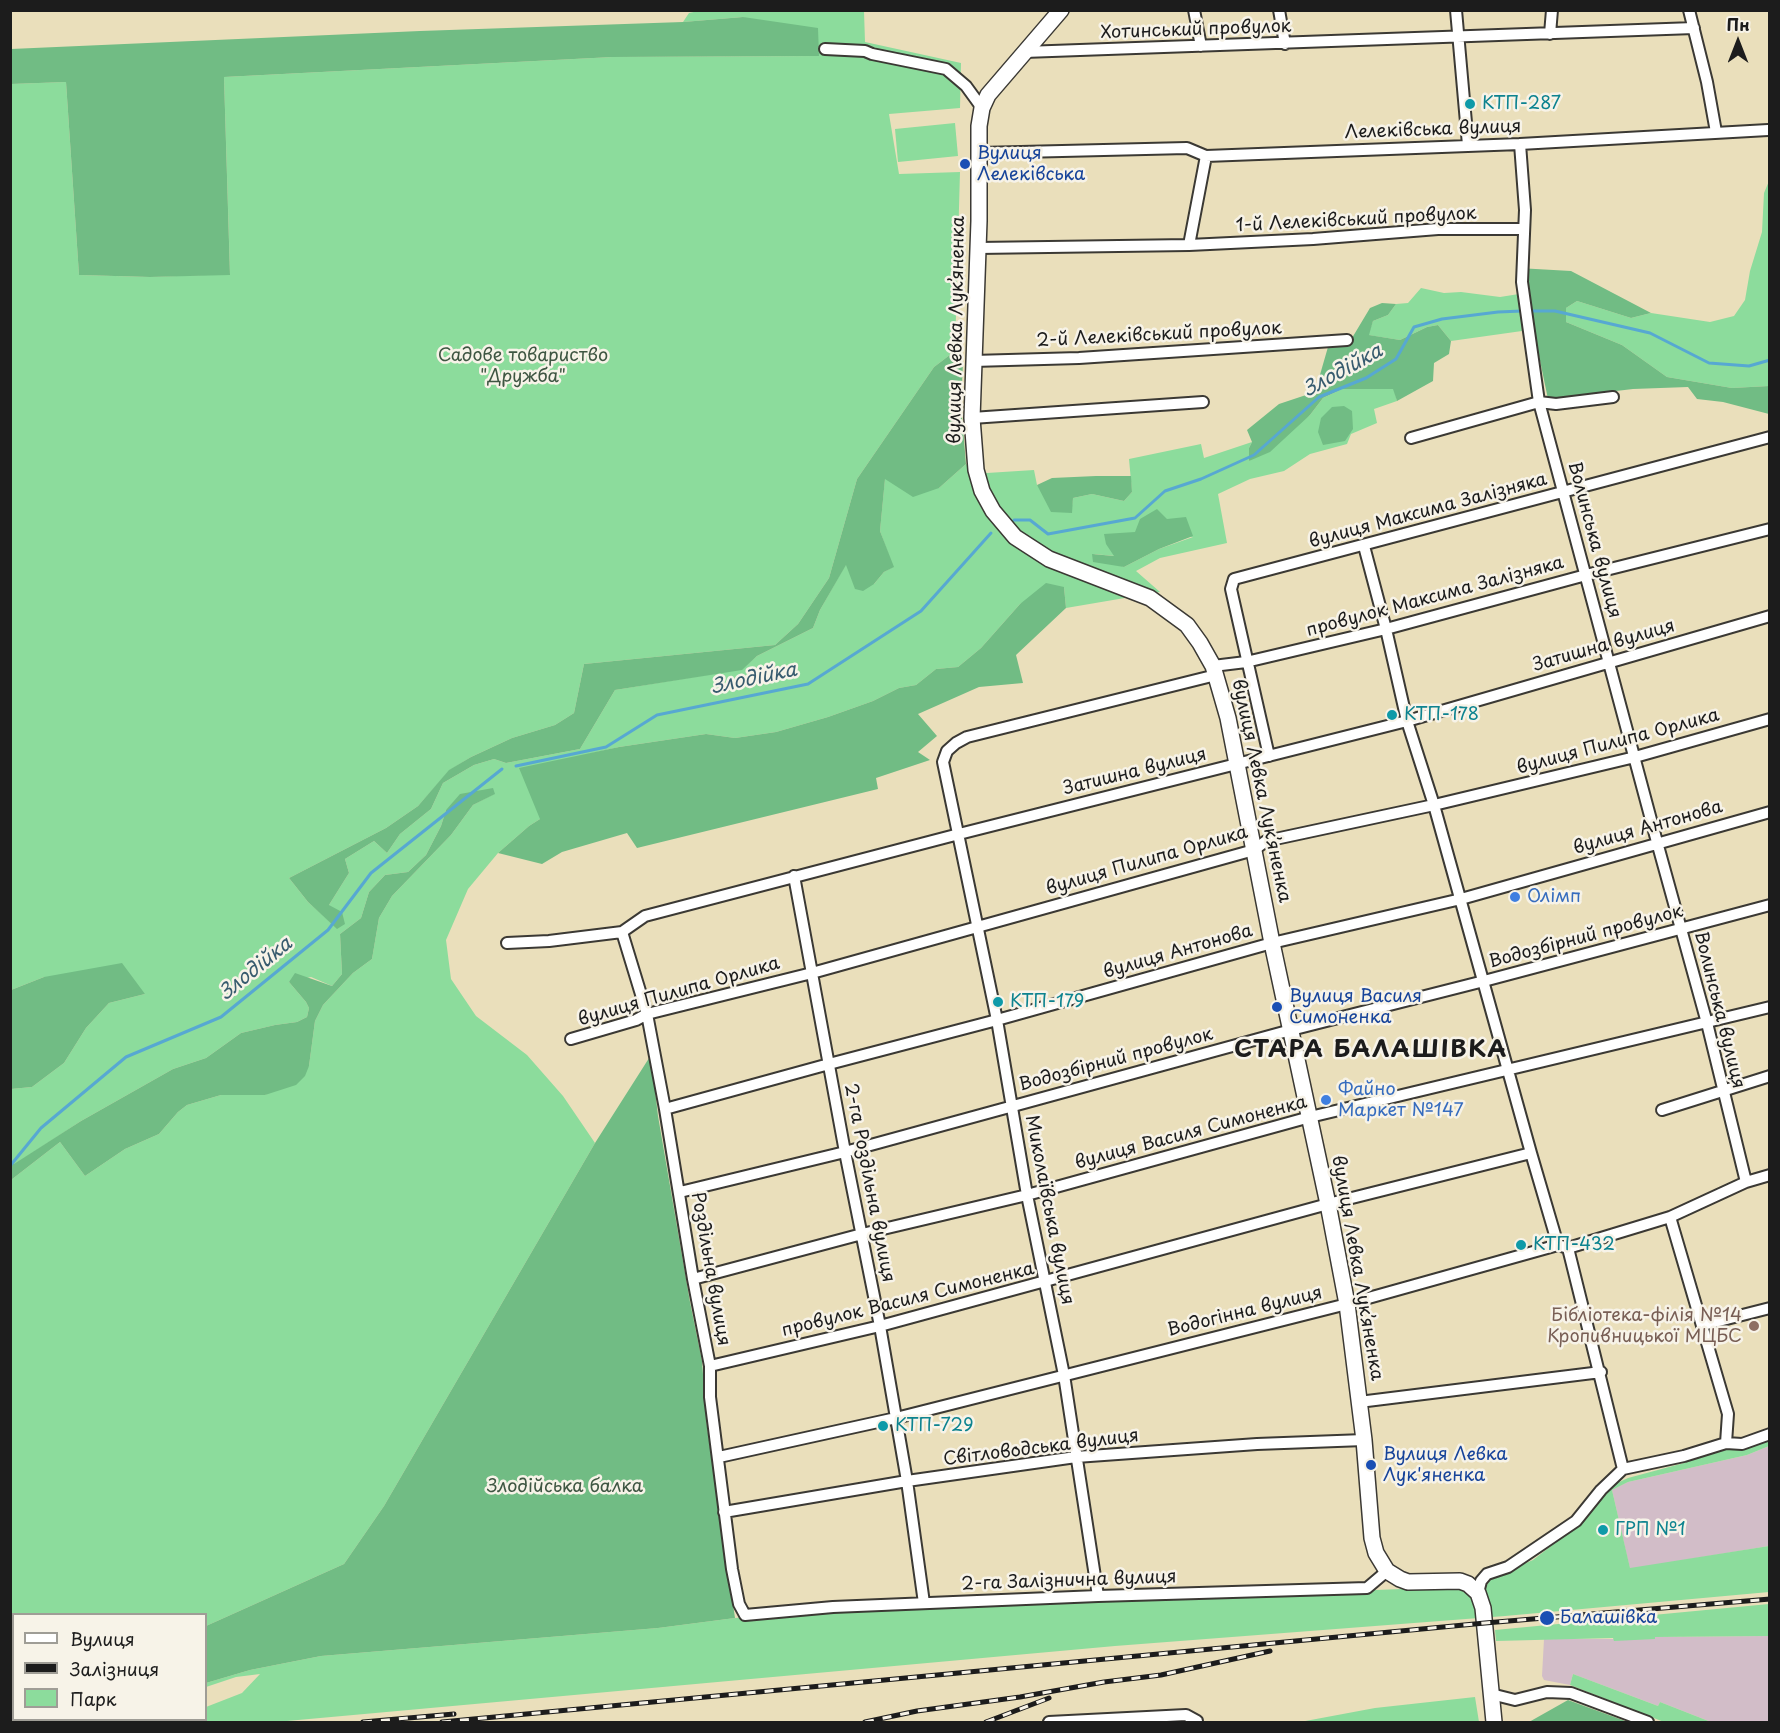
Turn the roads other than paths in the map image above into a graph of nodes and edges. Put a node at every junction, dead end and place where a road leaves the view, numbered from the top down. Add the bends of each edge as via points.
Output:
1 (1061, 10) edge
2 (1194, 10) edge
3 (1280, 10) edge
4 (1456, 10) edge
5 (1552, 10) edge
6 (1689, 10) edge
7 (1694, 28) junction
8 (1550, 34) junction
9 (1458, 38) junction
10 (1285, 44) junction
11 (1201, 46) junction
12 (825, 49) dead end
13 (1024, 52) junction
14 (982, 108) junction
15 (1768, 130) edge
16 (1716, 132) junction
17 (1520, 144) junction
18 (1468, 145) junction
19 (979, 153) junction
20 (1206, 156) junction
21 (1524, 229) junction
22 (1189, 245) junction
23 (978, 248) junction
24 (1347, 340) dead end
25 (973, 360) junction
26 (1613, 397) dead end
27 (1203, 402) dead end
28 (1539, 402) junction
29 (972, 418) junction
30 (1770, 437) edge
31 (1411, 438) dead end
32 (1563, 492) junction
33 (1770, 529) edge
34 (1364, 546) junction
35 (1586, 575) junction
36 (1770, 616) edge
37 (1386, 629) junction
38 (1610, 661) junction
39 (1246, 662) junction
40 (1214, 670) junction
41 (1770, 719) edge
42 (1407, 721) junction
43 (1269, 756) junction
44 (1635, 757) junction
45 (943, 762) joint
46 (1237, 763) junction
47 (1434, 805) junction
48 (1770, 812) edge
49 (959, 834) junction
50 (1656, 842) junction
51 (1254, 850) junction
52 (794, 876) junction
53 (1461, 899) junction
54 (1770, 905) edge
55 (978, 926) junction
56 (1682, 929) junction
57 (622, 932) junction
58 (507, 943) dead end
59 (1272, 943) junction
60 (812, 973) junction
61 (1484, 981) junction
62 (1770, 1007) edge
63 (647, 1014) junction
64 (997, 1020) junction
65 (1707, 1023) junction
66 (1291, 1030) junction
67 (571, 1039) dead end
68 (829, 1064) junction
69 (1508, 1070) junction
70 (1770, 1076) edge
71 (1723, 1090) junction
72 (1012, 1105) junction
73 (665, 1109) junction
74 (1662, 1110) dead end
75 (1310, 1117) junction
76 (845, 1152) junction
77 (1530, 1153) junction
78 (1770, 1175) edge
79 (1746, 1182) junction
80 (680, 1192) junction
81 (1027, 1195) junction
82 (1328, 1204) junction
83 (1670, 1217) junction
84 (862, 1234) junction
85 (1563, 1247) junction
86 (693, 1279) junction
87 (1044, 1282) junction
88 (1347, 1304) junction
89 (1770, 1308) edge
90 (1703, 1325) junction
91 (880, 1326) junction
92 (710, 1366) junction
93 (1600, 1372) junction
94 (1064, 1375) junction
95 (1359, 1402) junction
96 (896, 1418) junction
97 (1770, 1434) edge
98 (1364, 1440) junction
99 (1726, 1443) junction
100 (719, 1457) junction
101 (1076, 1457) junction
102 (1623, 1469) junction
103 (907, 1481) junction
104 (724, 1512) junction
105 (1384, 1566) junction
106 (1479, 1593) junction
107 (1098, 1596) junction
108 (924, 1603) junction
109 (745, 1615) joint
110 (1491, 1694) junction
111 (1197, 1721) edge
112 (1054, 1722) edge
113 (1494, 1722) edge
114 (1648, 1722) edge

1 - 13 street, вулиця Левка Лукʼяненка
2 - 11 street
3 - 10 street
4 - 9 street
5 - 8 street
6 - 7 street
7 - 8 street, Хотинський провулок
7 - 16 street
8 - 9 street, Хотинський провулок
9 - 10 street, Хотинський провулок
9 - 18 street
10 - 11 street, Хотинський провулок
11 - 13 street, Хотинський провулок
12 - 14 street via 865,51 946,69 966,86
13 - 14 street, вулиця Левка Лукʼяненка
14 - 19 street, вулиця Левка Лукʼяненка
15 - 16 street, Лелеківська вулиця
16 - 17 street, Лелеківська вулиця
17 - 18 street, Лелеківська вулиця
17 - 21 street, Волинська вулиця
18 - 20 street, Лелеківська вулиця
19 - 20 street, Лелеківська вулиця via 1187,148
19 - 23 street, вулиця Левка Лукʼяненка
20 - 22 street
21 - 22 street, 1-й Лелеківський провулок via 1438,229
21 - 28 street, Волинська вулиця via 1522,282
22 - 23 street
23 - 25 street, вулиця Левка Лукʼяненка
24 - 25 street, 2-й Лелеківський провулок via 1079,358
25 - 29 street, вулиця Левка Лукʼяненка
26 - 28 street via 1556,404
27 - 29 street
28 - 31 street
28 - 32 street, Волинська вулиця
29 - 40 street, вулиця Левка Лукʼяненка via 976,470 982,491 1015,537 1049,559 1150,598 1187,625
30 - 32 street, вулиця Максима Залізняка
32 - 34 street, вулиця Максима Залізняка
32 - 35 street, Волинська вулиця
33 - 35 street, провулок Максима Залізняка
34 - 37 street
34 - 39 street, вулиця Максима Залізняка via 1234,579 1231,589
35 - 37 street, провулок Максима Залізняка
35 - 38 street, Волинська вулиця
36 - 38 street, Затишна вулиця
37 - 39 street, провулок Максима Залізняка
37 - 42 street
38 - 42 street, Затишна вулиця
38 - 44 street, Волинська вулиця
39 - 40 street, провулок Максима Залізняка
39 - 43 street
40 - 45 street, провулок Максима Залізняка via 967,736 947,751
40 - 46 street, вулиця Левка Лукʼяненка
41 - 44 street, вулиця Пилипа Орлика
42 - 43 street, Затишна вулиця
42 - 47 street
43 - 46 street, Затишна вулиця
44 - 47 street, вулиця Пилипа Орлика
44 - 50 street, Волинська вулиця
45 - 49 street, Миколаївська вулиця
46 - 49 street, Затишна вулиця
46 - 51 street, вулиця Левка Лукʼяненка
47 - 51 street, вулиця Пилипа Орлика via 1266,841
47 - 53 street
48 - 50 street, вулиця Антонова
49 - 52 street, Затишна вулиця
49 - 55 street, Миколаївська вулиця
50 - 53 street, вулиця Антонова
50 - 56 street, Волинська вулиця
51 - 55 street, вулиця Пилипа Орлика
51 - 59 street, вулиця Левка Лукʼяненка
52 - 57 street, Затишна вулиця via 645,916
52 - 60 street, 2-га Роздільна вулиця
53 - 59 street, вулиця Антонова
53 - 61 street
54 - 56 street, Водозбірний провулок
55 - 60 street, вулиця Пилипа Орлика
55 - 64 street, Миколаївська вулиця
56 - 61 street, Водозбірний провулок
56 - 65 street, Волинська вулиця
57 - 58 street, Затишна вулиця
57 - 63 street, Роздільна вулиця
59 - 64 street, вулиця Антонова
59 - 66 street, вулиця Левка Лукʼяненка
60 - 63 street, вулиця Пилипа Орлика
60 - 68 street, 2-га Роздільна вулиця
61 - 66 street, Водозбірний провулок
61 - 69 street
62 - 65 street, вулиця Василя Симоненка
63 - 67 street, вулиця Пилипа Орлика
63 - 73 street, Роздільна вулиця
64 - 68 street, вулиця Антонова
64 - 72 street, Миколаївська вулиця
65 - 69 street, вулиця Василя Симоненка
65 - 71 street, Волинська вулиця
66 - 72 street, Водозбірний провулок
66 - 75 street, вулиця Левка Лукʼяненка
68 - 73 street, вулиця Антонова
68 - 76 street, 2-га Роздільна вулиця
69 - 75 street, вулиця Василя Симоненка
69 - 77 street
70 - 71 street
71 - 74 street
71 - 79 street, Волинська вулиця
72 - 76 street, Водозбірний провулок
72 - 81 street, Миколаївська вулиця
73 - 80 street, Роздільна вулиця
75 - 81 street, вулиця Василя Симоненка
75 - 82 street, вулиця Левка Лукʼяненка
76 - 80 street, Водозбірний провулок
76 - 84 street, 2-га Роздільна вулиця
77 - 82 street, провулок Василя Симоненка
77 - 85 street
78 - 79 street, Водогінна вулиця
79 - 83 street, Водогінна вулиця
80 - 86 street, Роздільна вулиця
81 - 84 street, вулиця Василя Симоненка
81 - 87 street, Миколаївська вулиця
82 - 87 street, провулок Василя Симоненка
82 - 88 street, вулиця Левка Лукʼяненка
83 - 85 street, Водогінна вулиця
83 - 90 street
84 - 86 street, вулиця Василя Симоненка
84 - 91 street, 2-га Роздільна вулиця
85 - 88 street, Водогінна вулиця
85 - 93 street
86 - 92 street, Роздільна вулиця
87 - 91 street, провулок Василя Симоненка
87 - 94 street, Миколаївська вулиця
88 - 94 street, Водогінна вулиця
88 - 95 street, вулиця Левка Лукʼяненка
89 - 90 street
90 - 99 street via 1728,1414
91 - 92 street, провулок Василя Симоненка
91 - 96 street, 2-га Роздільна вулиця
92 - 100 street, Роздільна вулиця via 710,1397
93 - 95 street
93 - 102 street
94 - 96 street, Водогінна вулиця
94 - 101 street, Миколаївська вулиця
95 - 98 street, вулиця Левка Лукʼяненка
96 - 100 street, Водогінна вулиця
96 - 103 street, 2-га Роздільна вулиця
97 - 99 street via 1742,1444
98 - 101 street, Світловодська вулиця
98 - 105 street, вулиця Левка Лукʼяненка via 1372,1538
99 - 102 street
100 - 104 street, Роздільна вулиця
101 - 103 street, Світловодська вулиця
101 - 107 street, Миколаївська вулиця
102 - 106 street via 1576,1521 1508,1568 1487,1574
103 - 104 street, Світловодська вулиця
103 - 108 street, 2-га Роздільна вулиця
104 - 109 street, Роздільна вулиця via 739,1604
105 - 106 street via 1408,1582 1460,1581
105 - 107 street, 2-га Залізнична вулиця via 1367,1588
106 - 110 street
107 - 108 street, 2-га Залізнична вулиця
108 - 109 street, 2-га Залізнична вулиця
110 - 113 street
110 - 114 street via 1515,1700 1547,1692 1571,1693
111 - 112 street via 1186,1715

